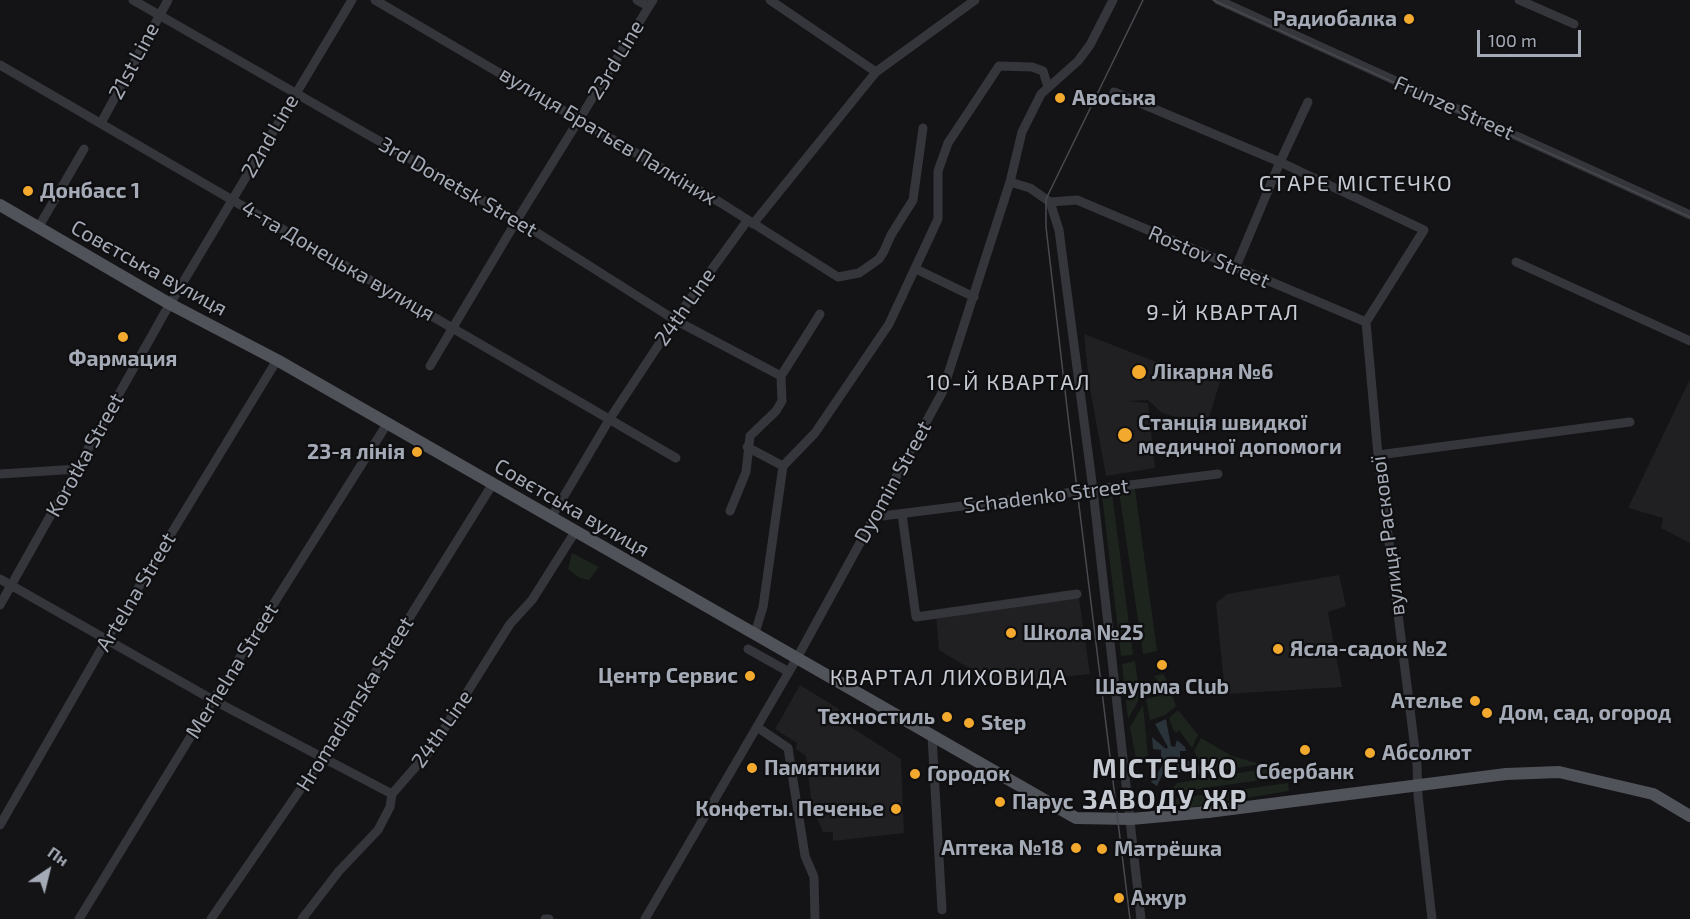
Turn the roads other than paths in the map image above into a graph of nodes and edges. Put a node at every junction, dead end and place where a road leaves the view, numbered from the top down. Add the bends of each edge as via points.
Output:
1 (133, 0) edge
2 (168, 0) edge
3 (352, 0) edge
4 (375, 0) edge
5 (637, 0) edge
6 (770, 0) edge
7 (975, 0) edge
8 (1113, 0) edge
9 (1218, 0) edge
10 (1519, 0) edge
11 (651, 3) edge
12 (159, 15) junction
13 (1574, 24) dead end
14 (0, 65) edge
15 (876, 72) junction
16 (1048, 87) junction
17 (1114, 92) dead end
18 (295, 93) junction
19 (1308, 102) dead end
20 (580, 119) junction
21 (100, 123) junction
22 (923, 128) dead end
23 (84, 149) dead end
24 (1280, 162) junction
25 (1010, 182) junction
26 (232, 200) junction
27 (1050, 202) junction
28 (0, 205) edge
29 (1690, 215) edge
30 (517, 220) junction
31 (750, 222) junction
32 (39, 228) junction
33 (1516, 262) dead end
34 (916, 269) junction
35 (1236, 269) junction
36 (974, 297) junction
37 (170, 304) junction
38 (820, 314) dead end
39 (675, 320) junction
40 (1366, 322) junction
41 (452, 327) junction
42 (1690, 341) edge
43 (277, 360) junction
44 (430, 366) dead end
45 (781, 376) junction
46 (609, 420) junction
47 (1630, 422) dead end
48 (387, 424) junction
49 (747, 447) junction
50 (1378, 455) junction
51 (676, 458) dead end
52 (783, 466) junction
53 (78, 469) junction
54 (0, 474) edge
55 (1218, 474) dead end
56 (492, 485) junction
57 (1093, 490) junction
58 (730, 512) dead end
59 (902, 514) junction
60 (874, 516) junction
61 (550, 518) junction
62 (575, 532) junction
63 (0, 579) edge
64 (11, 585) junction
65 (1077, 594) dead end
66 (0, 605) edge
67 (755, 633) junction
68 (107, 639) junction
69 (748, 649) dead end
70 (797, 658) junction
71 (789, 672) junction
72 (213, 700) junction
73 (757, 727) junction
74 (932, 736) junction
75 (322, 758) junction
76 (1418, 786) junction
77 (392, 794) junction
78 (1690, 816) edge
79 (1131, 819) junction
80 (0, 825) edge
81 (942, 910) dead end
82 (79, 919) edge
83 (212, 919) edge
84 (302, 919) edge
85 (645, 919) edge
86 (815, 919) edge
87 (1141, 919) edge
88 (1432, 919) edge

1 - 12 street, 3rd Donetsk Street
2 - 12 street, 21st Line
3 - 18 street, 22nd Line
4 - 20 street, вулиця Братьєв Палкіних
5 - 11 street
6 - 15 street
7 - 15 street, 24th Line
8 - 16 street, Dyomin Street via 1090,45
9 - 29 street, Frunze Street
10 - 13 street
11 - 20 street, 23rd Line
12 - 18 street, 3rd Donetsk Street
12 - 21 street, 21st Line
14 - 21 street, 4-та Донецька вулиця
15 - 31 street, 24th Line
16 - 25 street, Dyomin Street via 1022,132
16 - 34 street via 1043,71 999,66 948,143 938,171 938,219
17 - 24 street
18 - 26 street, 22nd Line
18 - 30 street, 3rd Donetsk Street
19 - 24 street
20 - 30 street, 23rd Line
20 - 31 street, вулиця Братьєв Палкіних
21 - 26 street, 4-та Донецька вулиця
22 - 31 street, вулиця Братьєв Палкіних via 913,200 879,259 859,273 838,277
23 - 32 street
24 - 35 street
24 - 40 street via 1424,230
25 - 27 street via 1030,188
25 - 36 street, Dyomin Street
26 - 37 street, 22nd Line
26 - 41 street, 4-та Донецька вулиця
27 - 35 street, Rostov Street via 1077,200
27 - 57 street via 1059,230
28 - 32 main road, Совєтська вулиця
30 - 39 street, 3rd Donetsk Street
30 - 41 street, 23rd Line
31 - 39 street, 24th Line
32 - 37 main road, Совєтська вулиця
33 - 42 street
34 - 36 street
34 - 52 street via 882,334 815,433
35 - 40 street, Rostov Street
36 - 60 street, Dyomin Street via 942,393
37 - 43 main road, Совєтська вулиця
37 - 53 street, Korotka Street
38 - 45 street
39 - 45 street, 3rd Donetsk Street
39 - 46 street, 24th Line
40 - 50 street, вулиця Раскової
41 - 44 street, 23rd Line
41 - 46 street, 4-та Донецька вулиця
43 - 48 main road, Совєтська вулиця
43 - 68 street, Artelna Street
45 - 49 street via 782,400 750,435
46 - 51 street, 4-та Донецька вулиця
46 - 61 street, 24th Line
47 - 50 street
48 - 56 main road, Совєтська вулиця
48 - 72 street, Merhelna Street
49 - 52 street
49 - 58 street via 746,472
50 - 76 street, вулиця Раскової
52 - 67 street via 764,607
53 - 54 street
53 - 64 street, Korotka Street
55 - 57 street, Schadenko Street
56 - 61 main road, Совєтська вулиця
56 - 75 street, Hromadianska Street
57 - 59 street, Schadenko Street
57 - 79 street
59 - 60 street, Schadenko Street
59 - 65 street via 916,617
60 - 70 street, Dyomin Street
61 - 62 main road, Совєтська вулиця
62 - 67 main road, Совєтська вулиця
62 - 77 street, 24th Line via 532,600 510,624 432,748
63 - 64 street
64 - 66 street, Korotka Street
64 - 68 street
67 - 70 main road, Совєтська вулиця
68 - 72 street
68 - 80 street, Artelna Street
69 - 71 street
70 - 71 street, Dyomin Street
70 - 74 main road, Совєтська вулиця
71 - 73 street, Dyomin Street
72 - 75 street
72 - 82 street, Merhelna Street
73 - 85 street, Dyomin Street
73 - 86 street via 788,748 805,856 814,877
74 - 79 main road, Совєтська вулиця via 1076,818
74 - 81 street
75 - 77 street
75 - 83 street, Hromadianska Street
76 - 78 main road, Совєтська вулиця via 1506,774 1559,772 1653,794
76 - 79 main road, Совєтська вулиця
76 - 88 street, вулиця Раскової
77 - 84 street, 24th Line via 378,830 339,871
79 - 87 street

